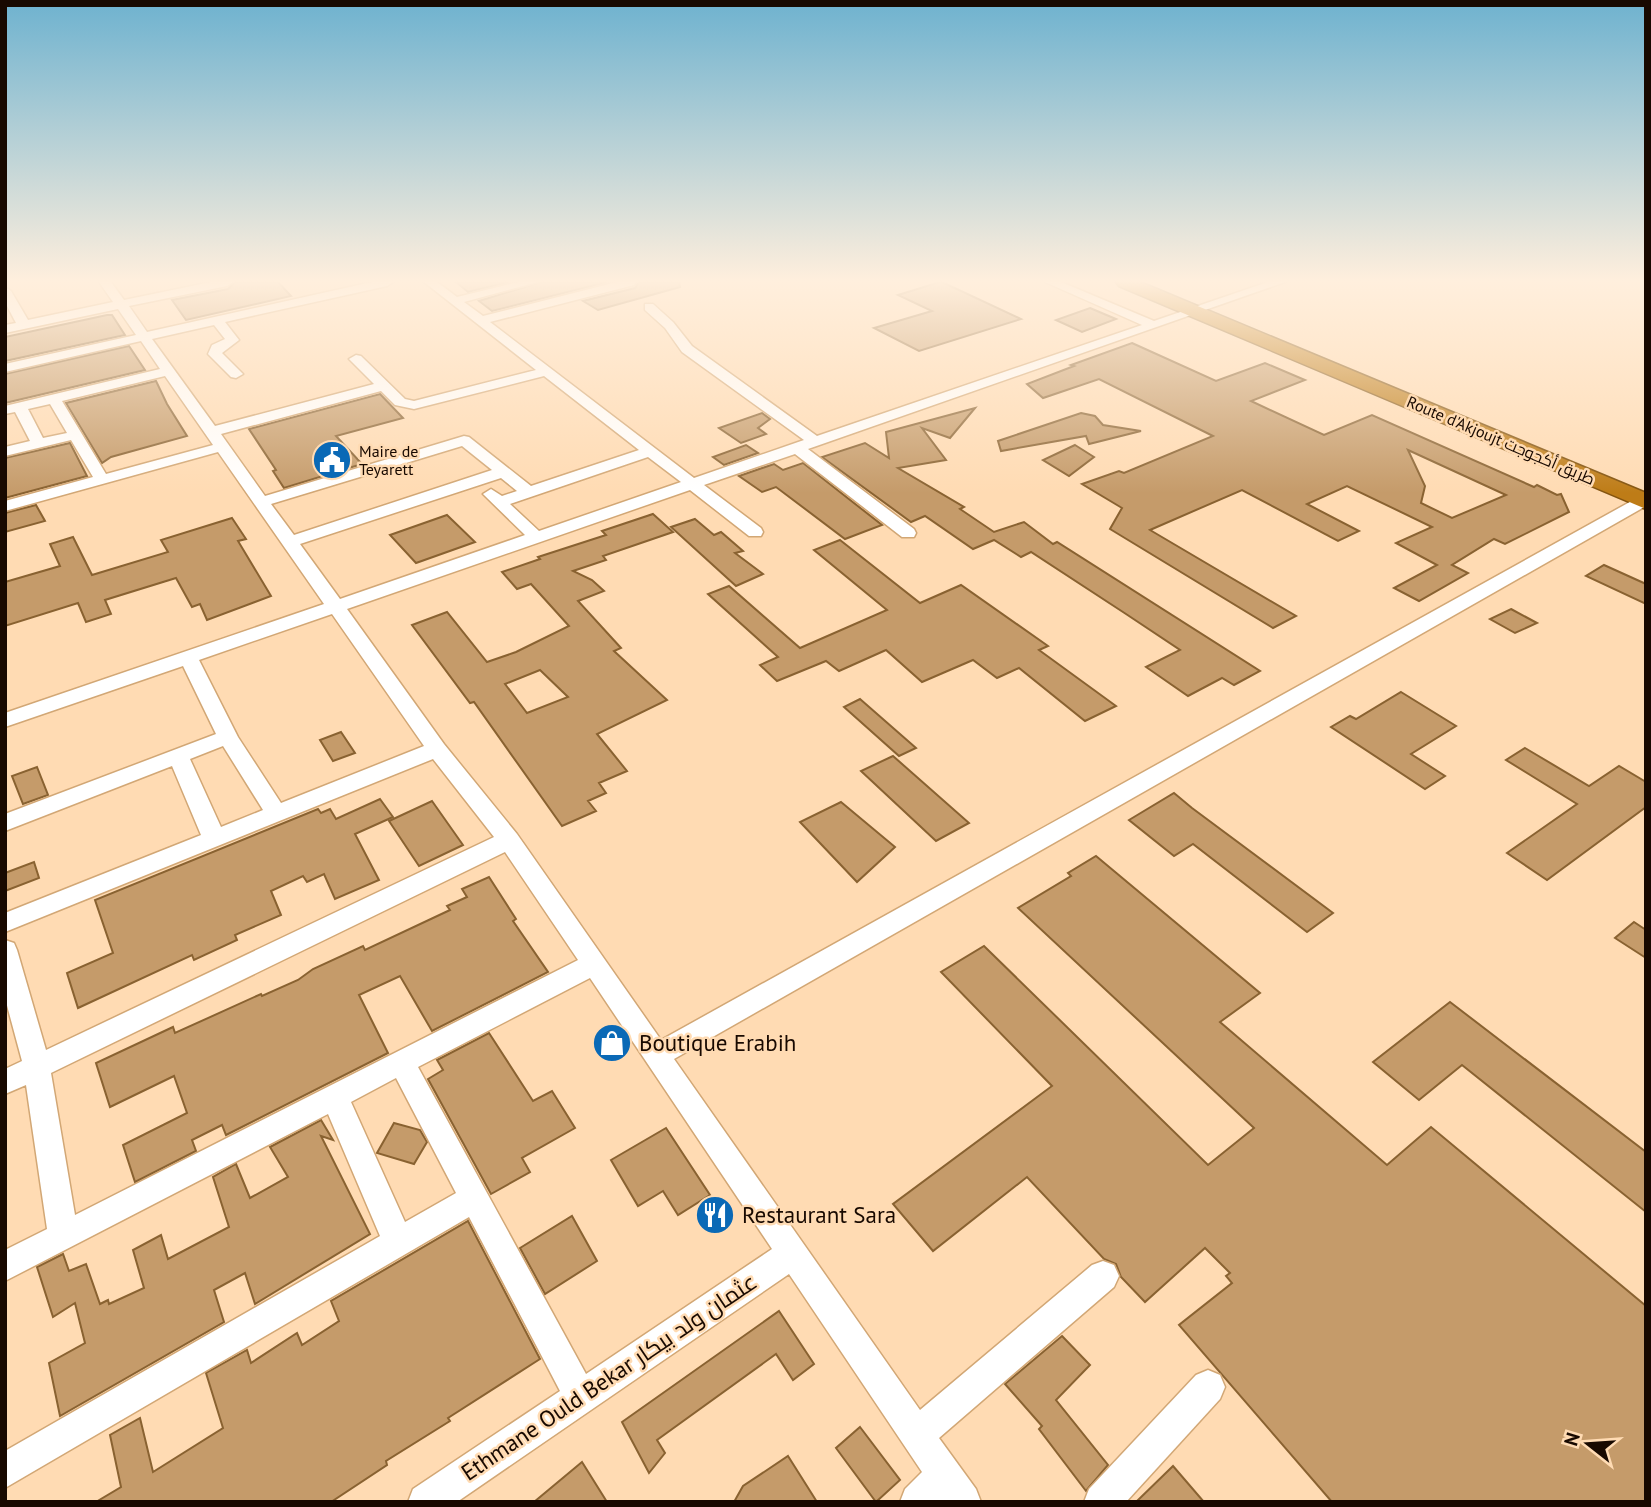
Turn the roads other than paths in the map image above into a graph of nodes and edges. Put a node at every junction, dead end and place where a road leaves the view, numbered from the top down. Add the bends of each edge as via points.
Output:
1 (75, 352) edge
2 (155, 352) edge
3 (216, 352) edge
4 (522, 352) edge
5 (692, 352) edge
6 (1071, 352) edge
7 (1295, 352) edge
8 (356, 359) dead end
9 (5, 368) edge
10 (169, 371) junction
11 (547, 371) junction
12 (236, 374) dead end
13 (384, 386) junction
14 (54, 399) junction
15 (13, 408) edge
16 (211, 432) junction
17 (75, 435) junction
18 (815, 441) junction
19 (39, 444) junction
20 (221, 447) junction
21 (796, 447) junction
22 (5, 452) edge
23 (652, 452) junction
24 (503, 472) junction
25 (102, 480) junction
26 (477, 480) junction
27 (693, 483) junction
28 (529, 492) junction
29 (1644, 501) edge
30 (261, 502) junction
31 (499, 502) junction
32 (5, 506) edge
33 (755, 532) dead end
34 (908, 533) dead end
35 (536, 537) junction
36 (289, 541) junction
37 (335, 606) junction
38 (188, 657) junction
39 (5, 720) edge
40 (228, 737) junction
41 (436, 749) junction
42 (178, 758) junction
43 (276, 814) junction
44 (5, 823) edge
45 (214, 838) junction
46 (509, 840) junction
47 (5, 923) edge
48 (5, 950) edge
49 (593, 964) junction
50 (656, 1056) junction
51 (402, 1063) junction
52 (37, 1067) junction
53 (5, 1082) edge
54 (335, 1097) junction
55 (474, 1198) junction
56 (63, 1237) junction
57 (398, 1242) junction
58 (793, 1253) junction
59 (5, 1266) edge
60 (1103, 1276) dead end
61 (1208, 1387) dead end
62 (580, 1396) junction
63 (916, 1435) junction
64 (5, 1471) edge
65 (953, 1489) edge
66 (426, 1502) edge
67 (918, 1502) edge
68 (1102, 1502) edge

1 - 9 street
2 - 10 street
3 - 12 street
4 - 11 street
5 - 18 street
6 - 18 street
7 - 29 highway, Route d'Akjoujt طريق أكجوجت
8 - 13 street
10 - 14 street
10 - 16 street
11 - 13 street via 414,405 400,402
11 - 23 street
13 - 16 street
14 - 15 street
14 - 17 street
15 - 19 street
16 - 20 street
17 - 19 street
17 - 25 street
18 - 21 street
19 - 22 street
20 - 25 street
20 - 30 street
21 - 27 street
21 - 34 street
23 - 27 street
23 - 28 street
24 - 26 street
24 - 28 street
24 - 30 street via 468,441 459,440
25 - 32 street
26 - 31 street
26 - 36 street
27 - 33 street
27 - 35 street
28 - 31 street
29 - 50 street
30 - 36 street
31 - 35 street
35 - 37 street
36 - 37 street
37 - 38 street
37 - 41 street
38 - 39 street
38 - 40 street
40 - 42 street
40 - 43 street
41 - 43 street
41 - 46 street
42 - 44 street
42 - 45 street
43 - 45 street
45 - 47 street
46 - 49 street
46 - 52 street
48 - 52 street
49 - 50 street
49 - 51 street
50 - 58 street
51 - 54 street
51 - 55 street
52 - 53 street
52 - 56 street
54 - 56 street
54 - 57 street
55 - 57 street
55 - 62 street
56 - 59 street
57 - 64 street
58 - 62 street, Ethmane Ould Bekar عثمان ولد بيكار
58 - 63 street
60 - 63 street
61 - 68 street
62 - 66 street, Ethmane Ould Bekar عثمان ولد بيكار
63 - 65 street
65 - 67 street

